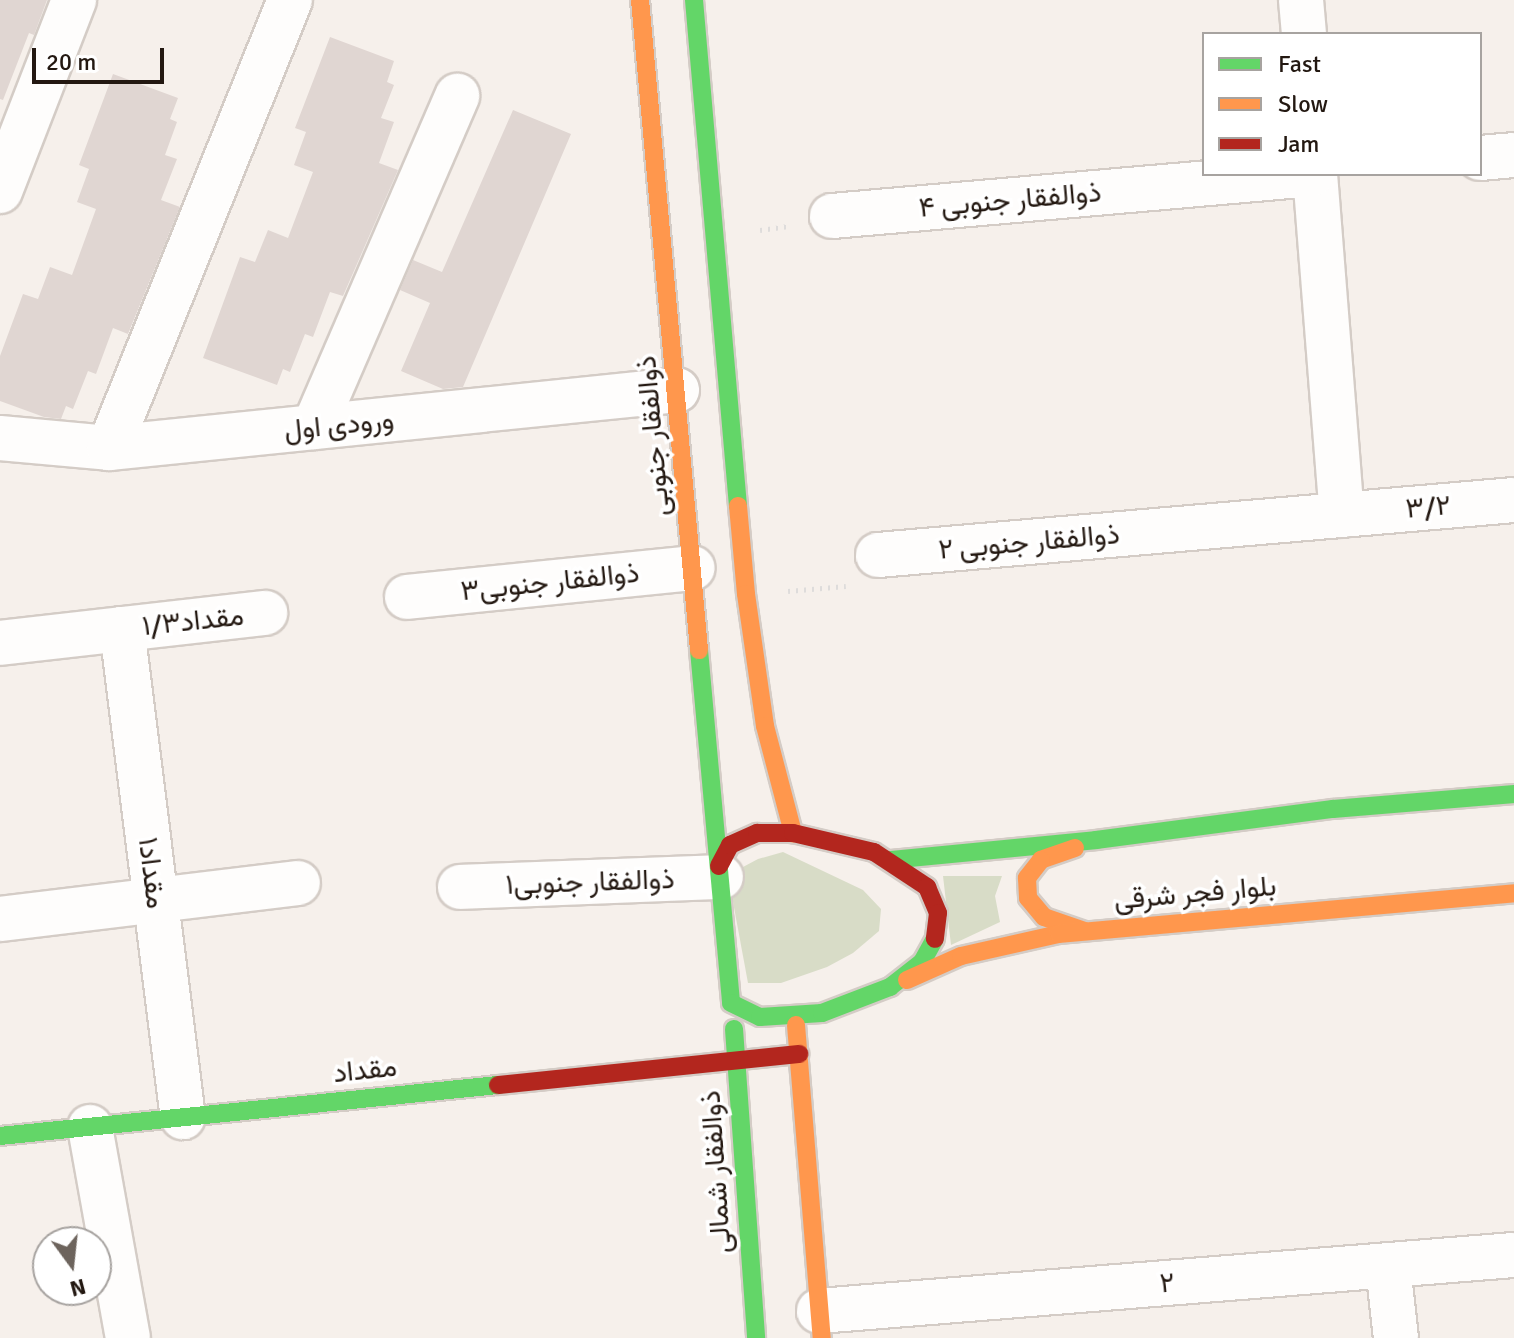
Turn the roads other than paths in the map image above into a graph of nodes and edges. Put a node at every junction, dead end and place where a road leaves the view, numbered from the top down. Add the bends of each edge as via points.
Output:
1 (74, 0) edge
2 (290, 0) edge
3 (640, 0) edge
4 (694, 0) edge
5 (1301, 0) edge
6 (1304, 32) edge
7 (457, 96) dead end
8 (1514, 155) edge
9 (1482, 158) edge
10 (1290, 176) edge
11 (1313, 176) edge
12 (0, 191) edge
13 (832, 216) road end
14 (677, 390) junction
15 (314, 427) junction
16 (0, 438) edge
17 (109, 448) junction
18 (1514, 500) edge
19 (1342, 515) junction
20 (878, 555) road end
21 (693, 568) junction
22 (407, 597) dead end
23 (265, 613) dead end
24 (122, 629) junction
25 (0, 643) edge
26 (1514, 794) edge
27 (793, 833) junction
28 (1096, 840) junction
29 (890, 860) junction
30 (720, 872) junction
31 (298, 883) dead end
32 (460, 887) dead end
33 (1514, 893) edge
34 (156, 900) junction
35 (0, 919) edge
36 (1085, 931) junction
37 (890, 987) junction
38 (731, 1003) junction
39 (795, 1014) junction
40 (799, 1054) junction
41 (737, 1060) junction
42 (183, 1117) junction
43 (90, 1127) junction
44 (0, 1136) edge
45 (1514, 1255) edge
46 (1388, 1266) junction
47 (821, 1324) edge
48 (128, 1338) edge
49 (756, 1338) edge
50 (1396, 1338) edge

1 - 12 street
2 - 17 street
3 - 14 main road, ذوالفقار جنوبی
4 - 27 main road via 746,594 765,726
5 - 6 street
7 - 15 street
8 - 9 street
10 - 13 street, ۴ ذوالفقار جنوبی
11 - 19 street
14 - 15 street, ورودی اول
14 - 21 main road, ذوالفقار جنوبی
15 - 17 street, ورودی اول
16 - 17 street, ورودی اول
18 - 19 street, ۳/۲
19 - 20 street, ۲ ذوالفقار جنوبی
21 - 22 street, ذوالفقار جنوبی۳
21 - 30 main road, ذوالفقار جنوبی
23 - 24 street, مقداد۱/۳
24 - 25 street, مقداد۱/۳
24 - 34 street, مقداد۱
26 - 28 main road via 1333,809
27 - 29 main road
27 - 30 main road via 757,833 730,845
28 - 29 main road
28 - 36 main road via 1041,860 1027,878 1028,898 1044,917
29 - 37 main road via 927,887 938,913 937,936 922,962
30 - 32 street, ذوالفقار جنوبی۱
30 - 38 main road
31 - 34 street
33 - 36 main road, بلوار فجر شرقی
34 - 35 street
34 - 42 street, مقداد۱
36 - 37 main road, بلوار فجر شرقی via 961,956
37 - 39 main road via 822,1013
38 - 39 main road via 760,1017
38 - 41 main road, ذوالفقار شمالی
39 - 40 main road
40 - 41 main road, مقداد
40 - 47 main road
41 - 42 main road, مقداد
41 - 49 main road, ذوالفقار شمالی
42 - 43 main road, مقداد
43 - 44 main road, مقداد
43 - 48 street
45 - 46 street, ۲
46 - 47 street, ۲
46 - 50 street

